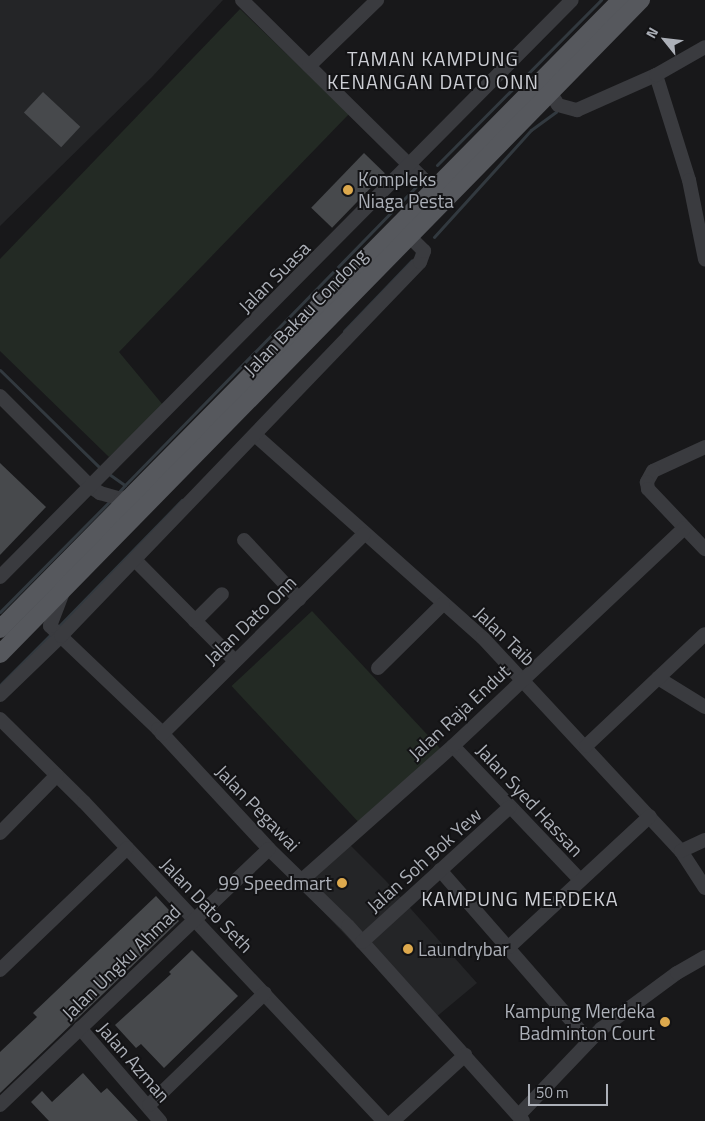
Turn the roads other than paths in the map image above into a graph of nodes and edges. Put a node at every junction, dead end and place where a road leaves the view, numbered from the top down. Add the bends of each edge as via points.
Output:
1 (242, 0) edge
2 (377, 0) edge
3 (572, 0) edge
4 (621, 0) edge
5 (641, 0) edge
6 (705, 47) edge
7 (309, 66) junction
8 (656, 75) junction
9 (551, 95) junction
10 (410, 166) junction
11 (440, 194) junction
12 (409, 236) junction
13 (705, 259) edge
14 (0, 396) edge
15 (255, 435) junction
16 (705, 447) edge
17 (97, 486) junction
18 (126, 497) junction
19 (684, 528) junction
20 (364, 534) junction
21 (244, 540) dead end
22 (705, 549) edge
23 (135, 560) junction
24 (0, 577) edge
25 (65, 587) junction
26 (222, 594) dead end
27 (299, 598) junction
28 (443, 604) junction
29 (195, 621) junction
30 (0, 629) edge
31 (56, 631) junction
32 (20, 634) junction
33 (705, 634) edge
34 (0, 654) edge
35 (235, 660) junction
36 (378, 668) dead end
37 (658, 678) junction
38 (522, 679) junction
39 (0, 695) edge
40 (705, 707) edge
41 (0, 719) edge
42 (162, 734) junction
43 (453, 746) junction
44 (586, 746) junction
45 (57, 775) junction
46 (510, 807) junction
47 (650, 816) junction
48 (0, 833) edge
49 (705, 840) edge
50 (126, 848) junction
51 (269, 849) junction
52 (681, 851) junction
53 (440, 870) junction
54 (579, 879) junction
55 (302, 880) junction
56 (705, 888) edge
57 (193, 919) junction
58 (362, 942) junction
59 (509, 947) junction
60 (705, 957) edge
61 (0, 970) edge
62 (265, 993) junction
63 (80, 1028) junction
64 (590, 1041) junction
65 (465, 1055) junction
66 (0, 1105) edge
67 (149, 1105) junction
68 (521, 1118) edge
69 (160, 1121) edge
70 (384, 1121) edge
71 (393, 1121) edge

1 - 7 street
2 - 7 street
3 - 10 street, Jalan Suasa
4 - 11 main road, Jalan Bakau Condong
5 - 9 main road, Jalan Bakau Condong
6 - 8 street
7 - 10 street
8 - 9 street via 576,110 566,108
8 - 13 street via 690,180
9 - 11 main road, Jalan Bakau Condong
10 - 11 street
10 - 17 street, Jalan Suasa via 117,461
11 - 12 main road, Jalan Bakau Condong
11 - 18 main road, Jalan Bakau Condong
12 - 15 street via 424,251 420,262
12 - 25 main road, Jalan Bakau Condong
14 - 17 street
15 - 20 street, Jalan Taib
15 - 23 street
16 - 19 street via 654,471 647,482 648,489
17 - 18 street
17 - 24 street, Jalan Suasa
18 - 30 main road, Jalan Bakau Condong
19 - 22 street
19 - 38 street, Jalan Raja Endut
20 - 27 street, Jalan Dato Onn
20 - 28 street, Jalan Taib
21 - 27 street
23 - 29 street
23 - 31 street
25 - 31 street
25 - 32 main road, Jalan Bakau Condong
26 - 29 street
27 - 35 street, Jalan Dato Onn
28 - 36 street
28 - 38 street, Jalan Taib via 484,638
29 - 35 street
31 - 32 street
31 - 39 street
31 - 42 street, Jalan Pegawai
32 - 34 main road, Jalan Bakau Condong
33 - 37 street
35 - 42 street, Jalan Dato Onn
37 - 40 street
37 - 44 street
38 - 43 street, Jalan Raja Endut
38 - 44 street, Jalan Taib
41 - 45 street, Jalan Dato Seth
42 - 51 street, Jalan Pegawai
43 - 46 street, Jalan Syed Hassan
43 - 55 street, Jalan Raja Endut
44 - 47 street, Jalan Taib
45 - 48 street
45 - 50 street, Jalan Dato Seth
46 - 53 street, Jalan Soh Bok Yew
46 - 54 street, Jalan Syed Hassan
47 - 52 street, Jalan Taib
47 - 54 street
49 - 52 street
50 - 57 street, Jalan Dato Seth
50 - 61 street
51 - 55 street, Jalan Pegawai
51 - 57 street, Jalan Ungku Ahmad
52 - 56 street, Jalan Taib
53 - 58 street, Jalan Soh Bok Yew
53 - 59 street
54 - 59 street
55 - 58 street, Jalan Pegawai
57 - 62 street, Jalan Dato Seth
57 - 63 street, Jalan Ungku Ahmad
58 - 65 street, Jalan Pegawai
59 - 64 street
60 - 64 street via 631,1005
62 - 67 street
62 - 70 street, Jalan Dato Seth
63 - 66 street, Jalan Ungku Ahmad
63 - 67 street, Jalan Azman
64 - 68 street
65 - 68 street, Jalan Pegawai
65 - 71 street
67 - 69 street, Jalan Azman

